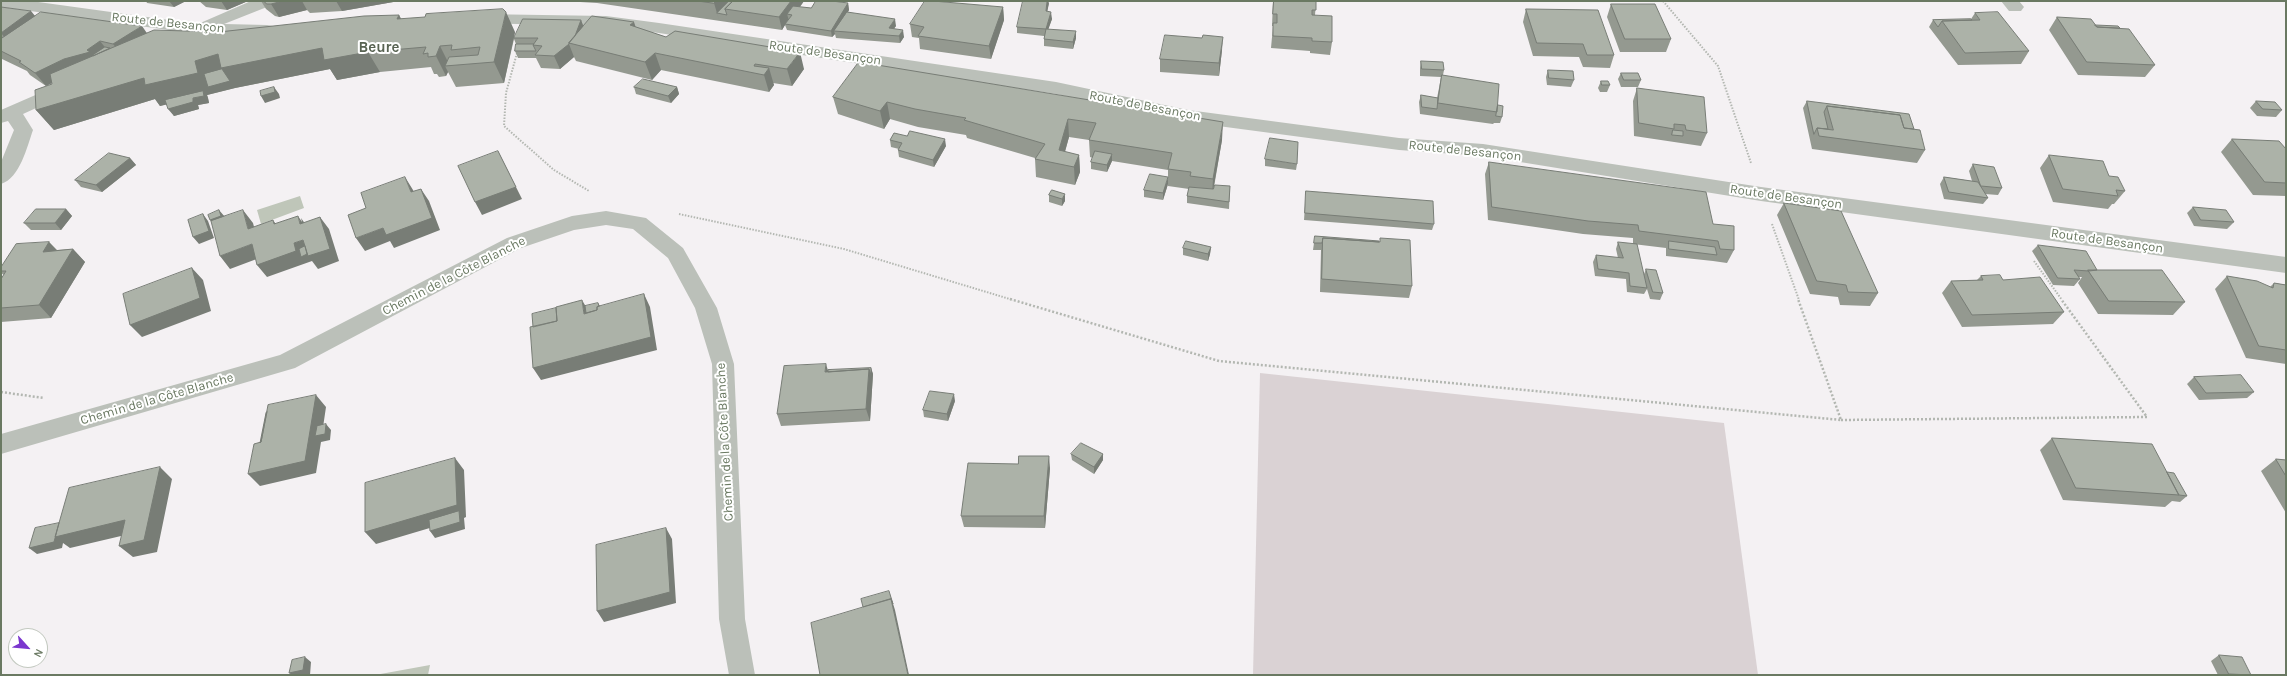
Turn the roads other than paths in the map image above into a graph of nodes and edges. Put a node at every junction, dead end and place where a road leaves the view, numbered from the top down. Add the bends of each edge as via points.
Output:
1 (266, 1) edge
2 (1, 2) edge
3 (465, 20) edge
4 (198, 29) junction
5 (282, 30) edge
6 (169, 42) edge
7 (76, 83) edge
8 (6, 115) edge
9 (1, 177) edge
10 (2286, 265) edge
11 (1, 444) edge
12 (742, 675) edge

1 - 4 street
2 - 4 street, Route de Besançon
3 - 10 street, Route de Besançon via 606,21 659,28 1056,88 1188,116 1399,144 1483,150 1761,194
4 - 5 street, Route de Besançon
4 - 6 street
7 - 8 street
8 - 9 street via 24,130 9,166
11 - 12 street, Chemin de la Côte Blanche via 287,362 514,243 579,222 606,218 640,223 676,253 706,308 723,364 732,618

